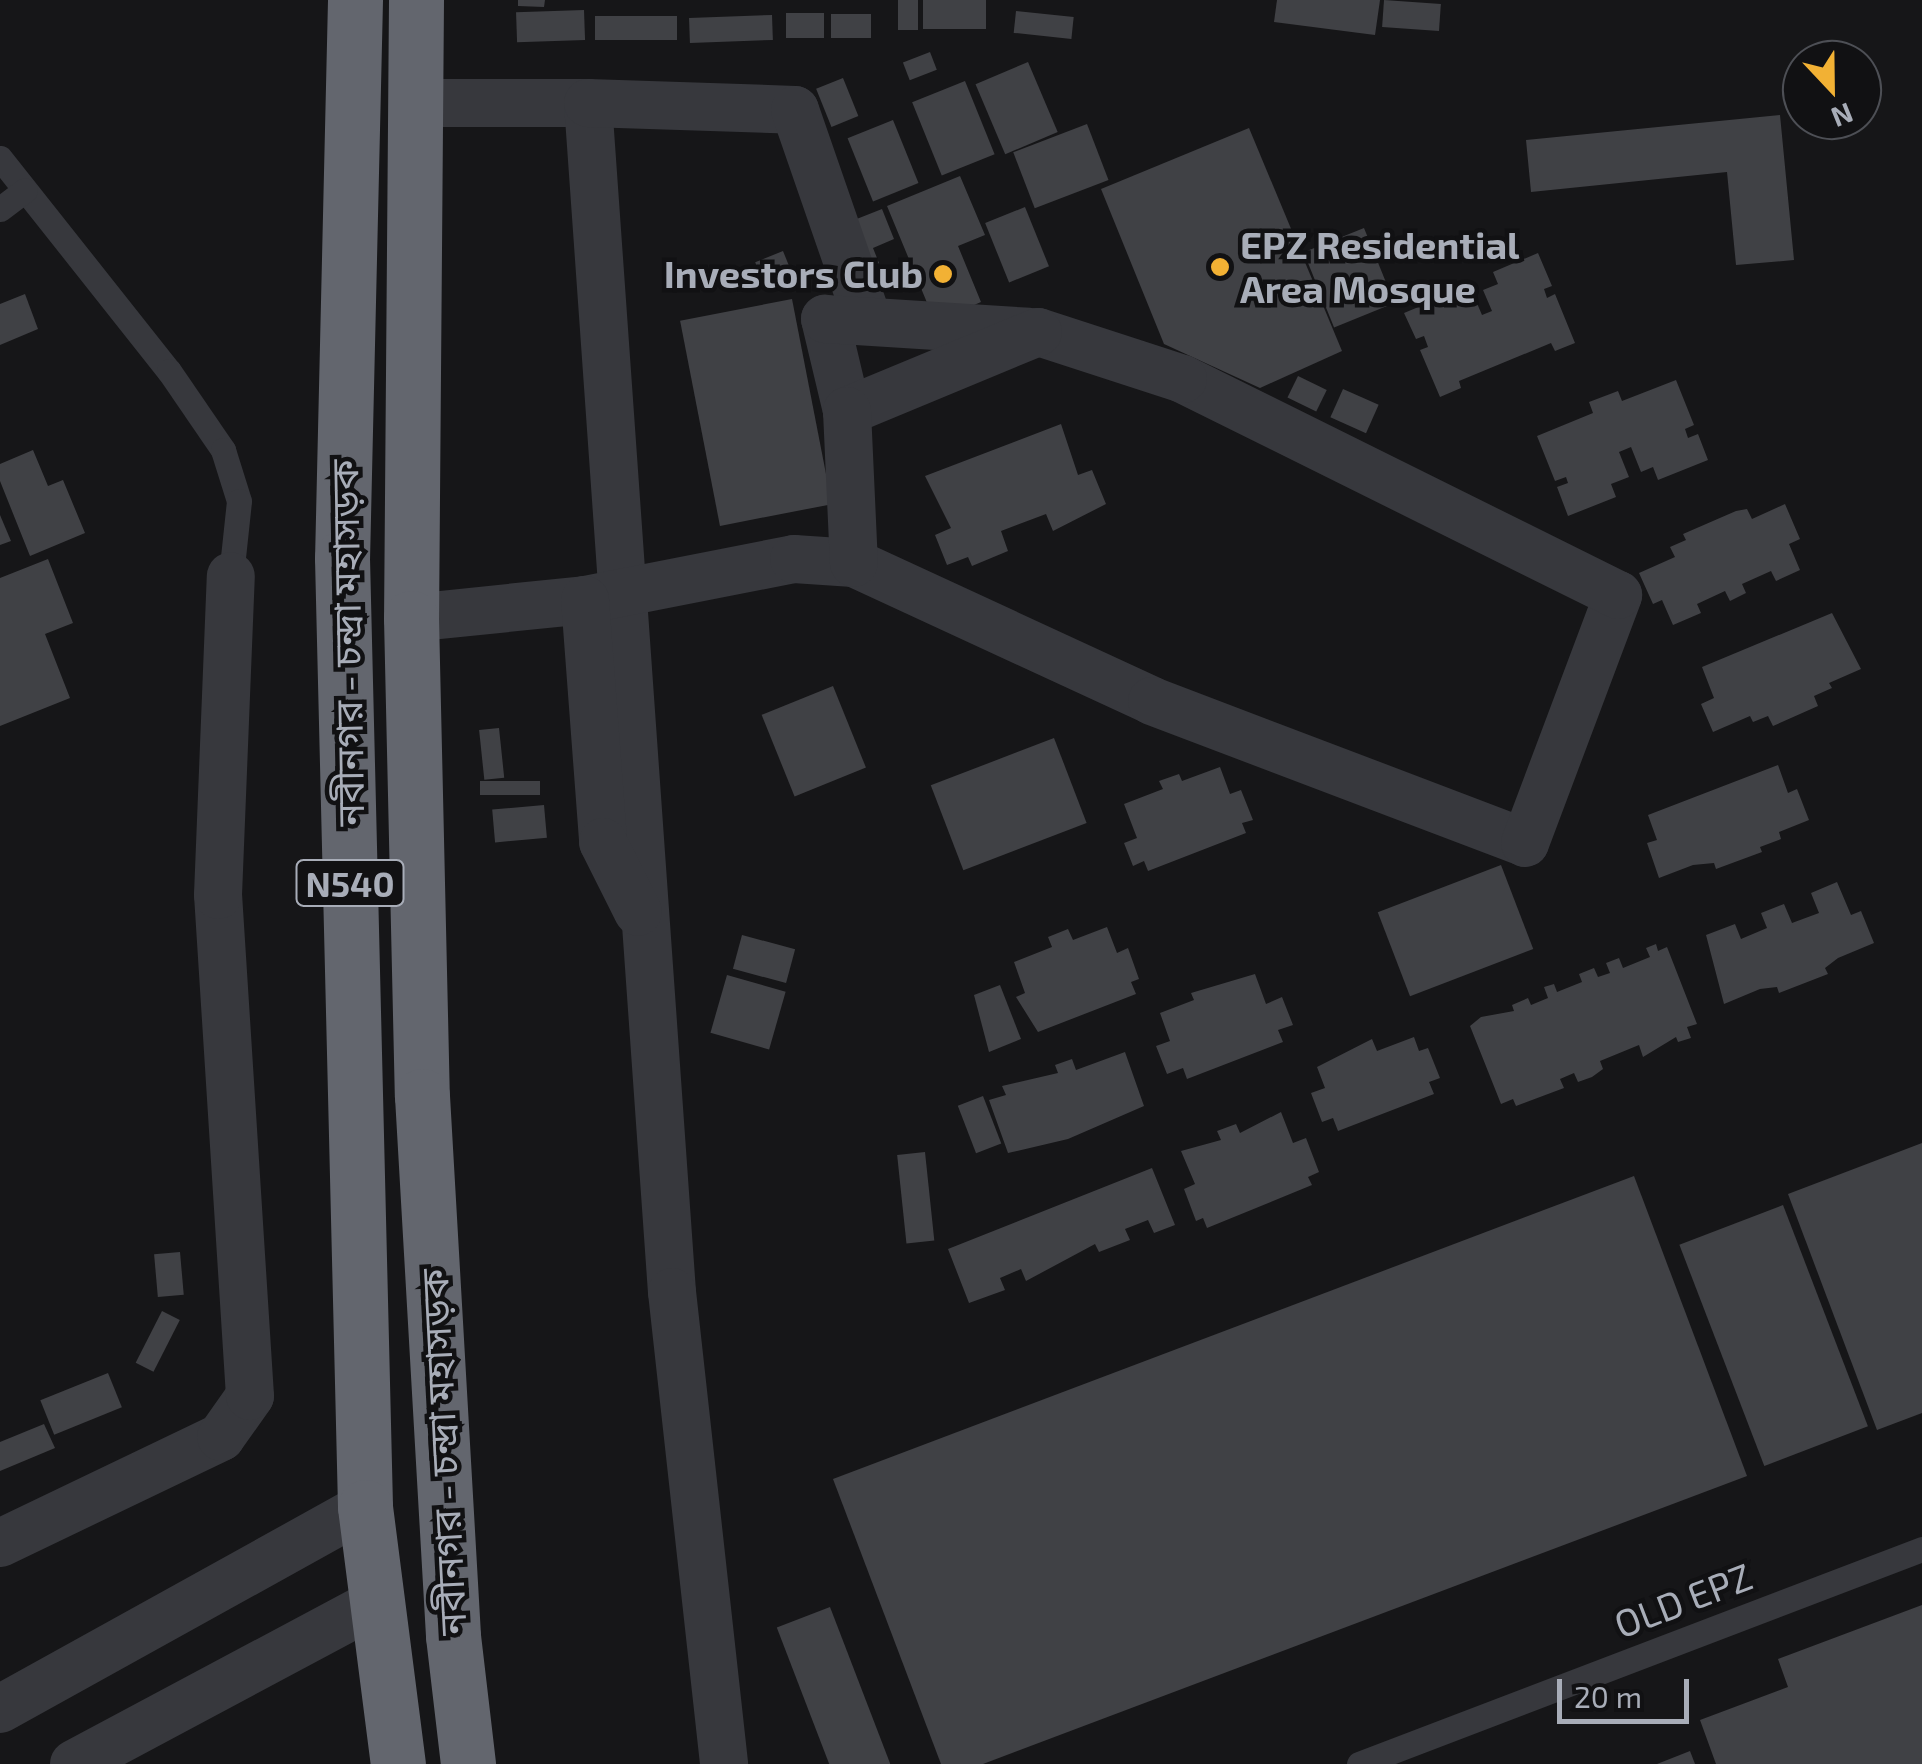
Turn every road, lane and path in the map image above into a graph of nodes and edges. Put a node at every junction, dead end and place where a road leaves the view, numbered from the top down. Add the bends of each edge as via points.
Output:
1 (355, 0) edge
2 (416, 0) edge
3 (415, 103) junction
4 (588, 103) junction
5 (0, 158) edge
6 (25, 190) junction
7 (0, 209) edge
8 (867, 318) junction
9 (1038, 332) junction
10 (847, 411) junction
11 (854, 563) junction
12 (231, 576) joint
13 (605, 596) junction
14 (411, 618) junction
15 (366, 1507) junction
16 (0, 1543) edge
17 (1922, 1549) edge
18 (376, 1603) junction
19 (0, 1709) edge
20 (74, 1764) edge
21 (398, 1764) edge
22 (468, 1764) edge
23 (724, 1764) edge
24 (1359, 1764) edge

1 - 15 highway, নবীনগর - চন্দ্রা মহাসড়ক / N540 via 342,558
2 - 3 highway, নবীনগর - চন্দ্রা মহাসড়ক / N540
3 - 4 street
3 - 14 highway, নবীনগর - চন্দ্রা মহাসড়ক / N540
4 - 8 street via 795,110
4 - 13 street
5 - 6 lane
6 - 7 lane
6 - 12 lane via 170,371 222,450 240,501
8 - 9 street
8 - 10 street via 825,319
9 - 10 street
9 - 11 street via 1183,380 1618,595 1525,843 1152,701
10 - 11 street
11 - 13 street via 794,560
12 - 16 street via 218,894 250,1396 221,1437
13 - 14 street
13 - 23 street via 603,842 648,933 672,1292
14 - 22 highway, নবীনগর - চন্দ্রা মহাসড়ক / N540 via 422,1096 453,1636
15 - 18 highway, নবীনগর - চন্দ্রা মহাসড়ক / N540
15 - 19 street
17 - 24 lane, OLD EPZ
18 - 20 street
18 - 21 highway, নবীনগর - চন্দ্রা মহাসড়ক / N540

